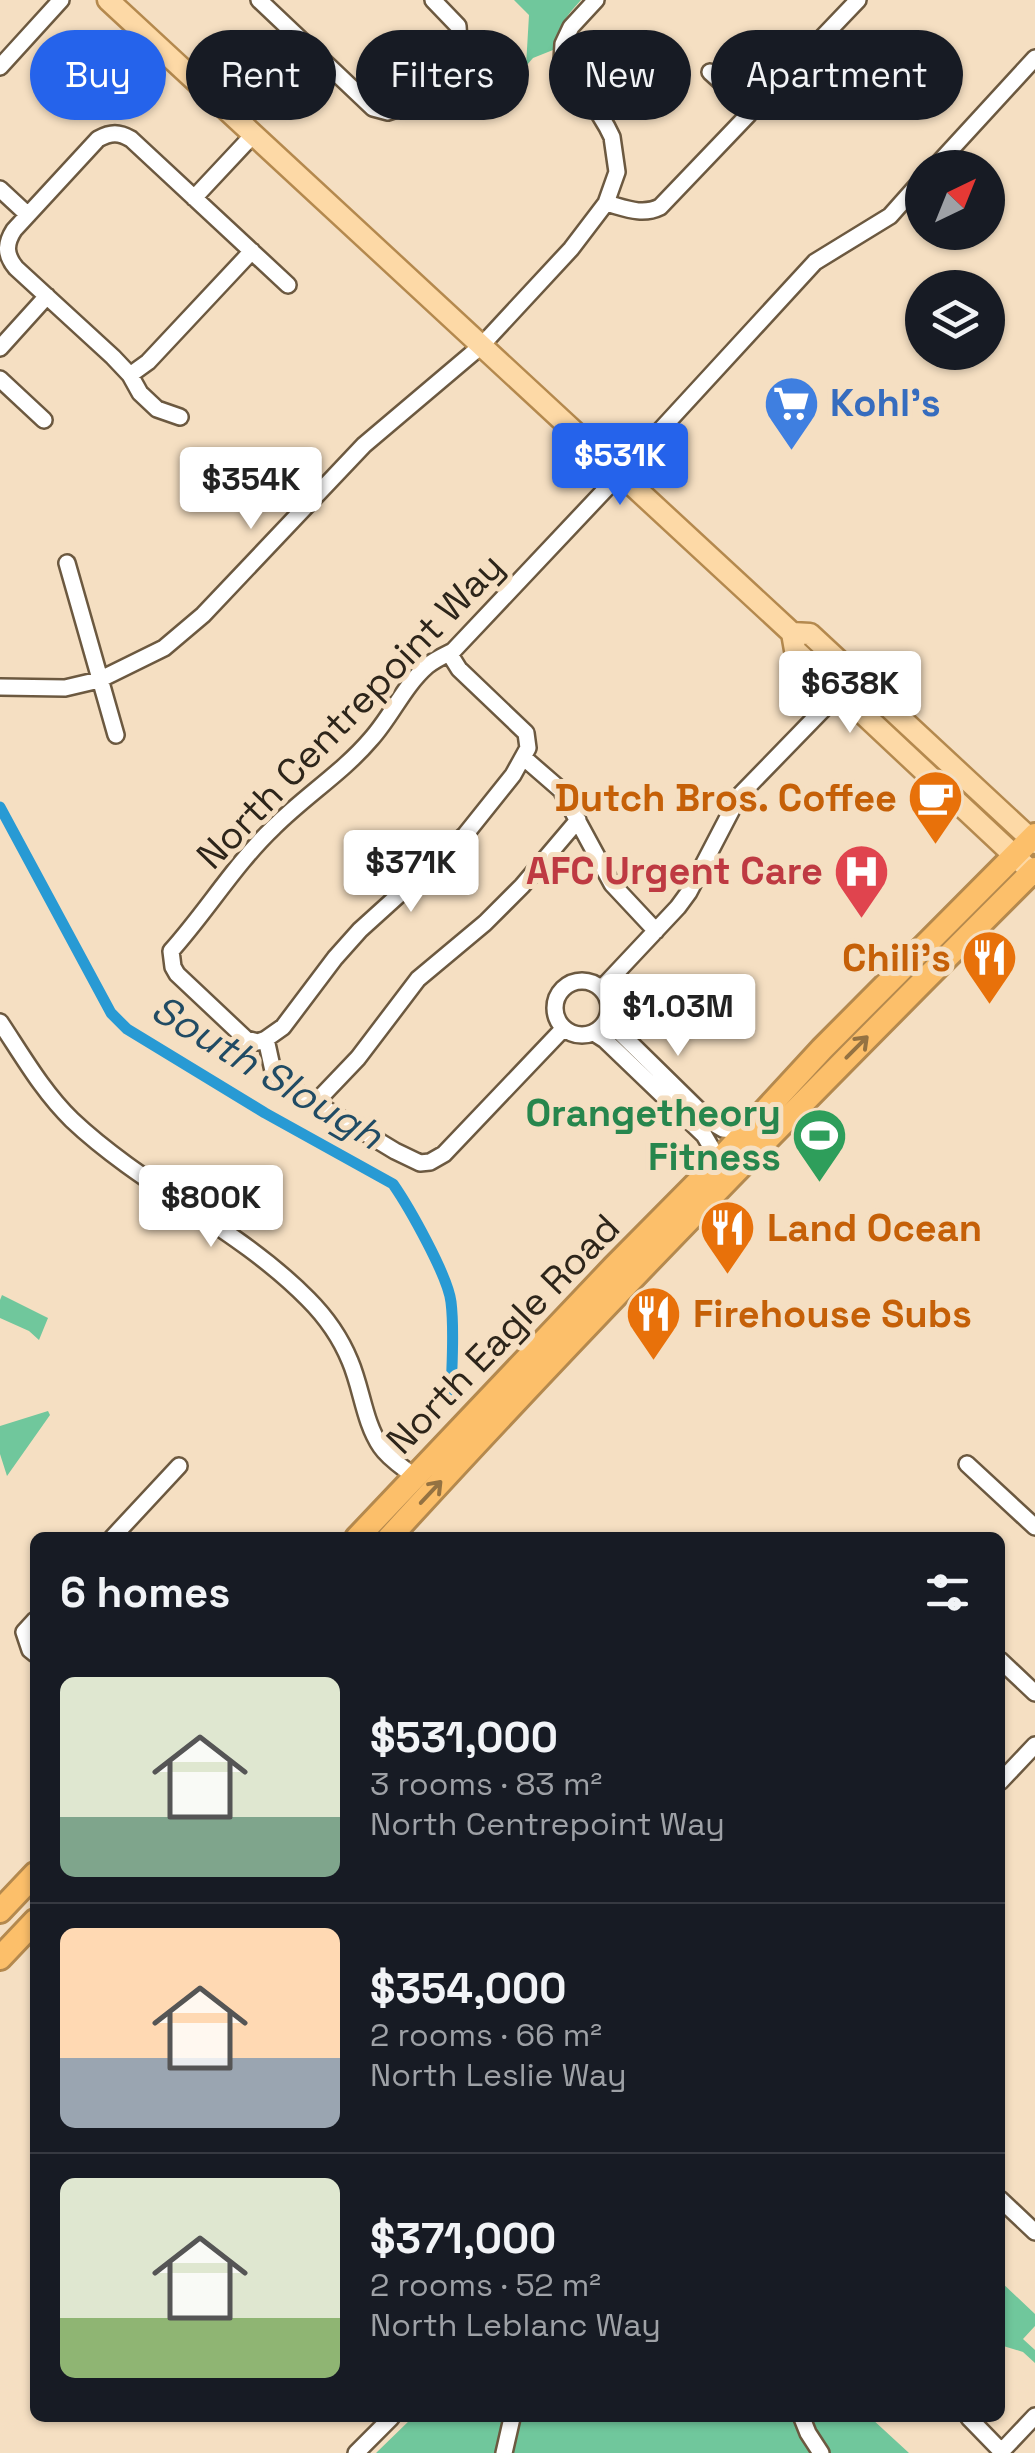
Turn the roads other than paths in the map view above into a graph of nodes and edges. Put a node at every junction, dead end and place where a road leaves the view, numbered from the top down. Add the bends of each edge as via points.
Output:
1 (61, 0) edge
2 (108, 0) edge
3 (259, 0) edge
4 (432, 0) edge
5 (596, 0) edge
6 (851, 2) edge
7 (826, 30) edge
8 (1035, 58) edge
9 (0, 68) edge
10 (744, 120) edge
11 (253, 136) junction
12 (951, 150) edge
13 (0, 189) edge
14 (194, 198) junction
15 (905, 199) edge
16 (606, 203) junction
17 (28, 215) junction
18 (252, 252) junction
19 (288, 286) dead end
20 (48, 296) junction
21 (4, 336) edge
22 (481, 346) junction
23 (130, 375) junction
24 (0, 379) edge
25 (180, 417) dead end
26 (44, 420) dead end
27 (620, 474) junction
28 (67, 563) dead end
29 (792, 633) junction
30 (449, 653) junction
31 (98, 680) junction
32 (0, 687) edge
33 (840, 692) junction
34 (116, 736) dead end
35 (523, 758) junction
36 (578, 820) junction
37 (1031, 856) edge
38 (656, 931) junction
39 (601, 990) junction
40 (607, 1020) junction
41 (0, 1022) edge
42 (564, 1028) junction
43 (594, 1033) junction
44 (266, 1040) junction
45 (822, 1048) junction
46 (314, 1102) junction
47 (714, 1166) junction
48 (645, 1236) junction
49 (670, 1239) junction
50 (552, 1363) junction
51 (968, 1464) dead end
52 (178, 1466) dead end
53 (415, 1477) junction
54 (1035, 1527) edge
55 (118, 1532) edge
56 (363, 1532) edge
57 (395, 1532) edge
58 (1005, 1665) edge
59 (1035, 1693) edge
60 (1035, 1744) edge
61 (1005, 1777) edge
62 (30, 1879) edge
63 (0, 1911) edge
64 (30, 1926) edge
65 (0, 1958) edge
66 (1005, 2204) edge
67 (1035, 2232) edge
68 (1035, 2416) edge
69 (387, 2422) edge
70 (512, 2422) edge
71 (804, 2422) edge
72 (973, 2422) edge
73 (1001, 2452) edge
74 (356, 2453) edge
75 (504, 2453) edge
76 (820, 2453) edge

1 - 9 street
2 - 11 main road
3 - 4 street via 372,108 388,112 400,108 454,50 458,26
5 - 16 street via 571,27 562,61 612,137 617,172
6 - 7 street
8 - 12 street
10 - 16 street via 660,207 638,212
11 - 14 street
11 - 22 main road
13 - 17 street
14 - 17 street via 116,133 98,139
14 - 18 street
15 - 27 street, North Centrepoint Way via 890,216 815,262
16 - 22 street
17 - 20 street via 6,250
18 - 19 street
18 - 23 street
20 - 21 street
20 - 23 street
22 - 27 main road
22 - 31 street via 364,445 203,615 164,648
23 - 25 street via 157,409
24 - 26 street
27 - 29 main road
27 - 30 street, North Centrepoint Way
28 - 31 street
29 - 33 main road via 794,650
29 - 37 main road via 810,634
30 - 35 street via 526,733
30 - 44 street, North Centrepoint Way via 414,680 370,742 272,828 172,951 177,974 246,1040
31 - 32 street via 65,688
31 - 34 street
33 - 37 main road
33 - 38 street via 739,796 689,892
35 - 36 street via 561,790
35 - 44 street via 465,835 360,930
36 - 38 street via 612,884
36 - 46 street via 510,899 418,980
37 - 45 highway, North Eagle Road
49 -> 37 highway, North Eagle Road
38 - 39 street
39 - 40 street
39 - 42 street via 580,981 564,988 555,1006
40 - 43 street
40 - 45 street via 722,1129 734,1130 800,1060
41 - 53 street via 48,1092 96,1142 266,1261 310,1300 350,1360 383,1450
42 - 43 street
42 - 46 street via 430,1162 395,1151
43 - 47 street via 704,1135
44 - 46 street via 273,1071
45 - 47 highway, North Eagle Road
47 - 48 highway, North Eagle Road
47 - 49 highway via 716,1174 666,1228
48 - 50 highway via 643,1254 553,1348
48 - 53 highway, North Eagle Road
49 - 50 highway, North Eagle Road
57 -> 50 highway, North Eagle Road
51 - 54 street
52 - 55 street
53 - 56 highway, North Eagle Road
58 - 59 street
60 - 61 street
62 - 63 highway
64 - 65 highway
66 - 67 street
68 - 73 street
69 - 74 street
70 - 75 street
71 - 76 street
72 - 73 street

